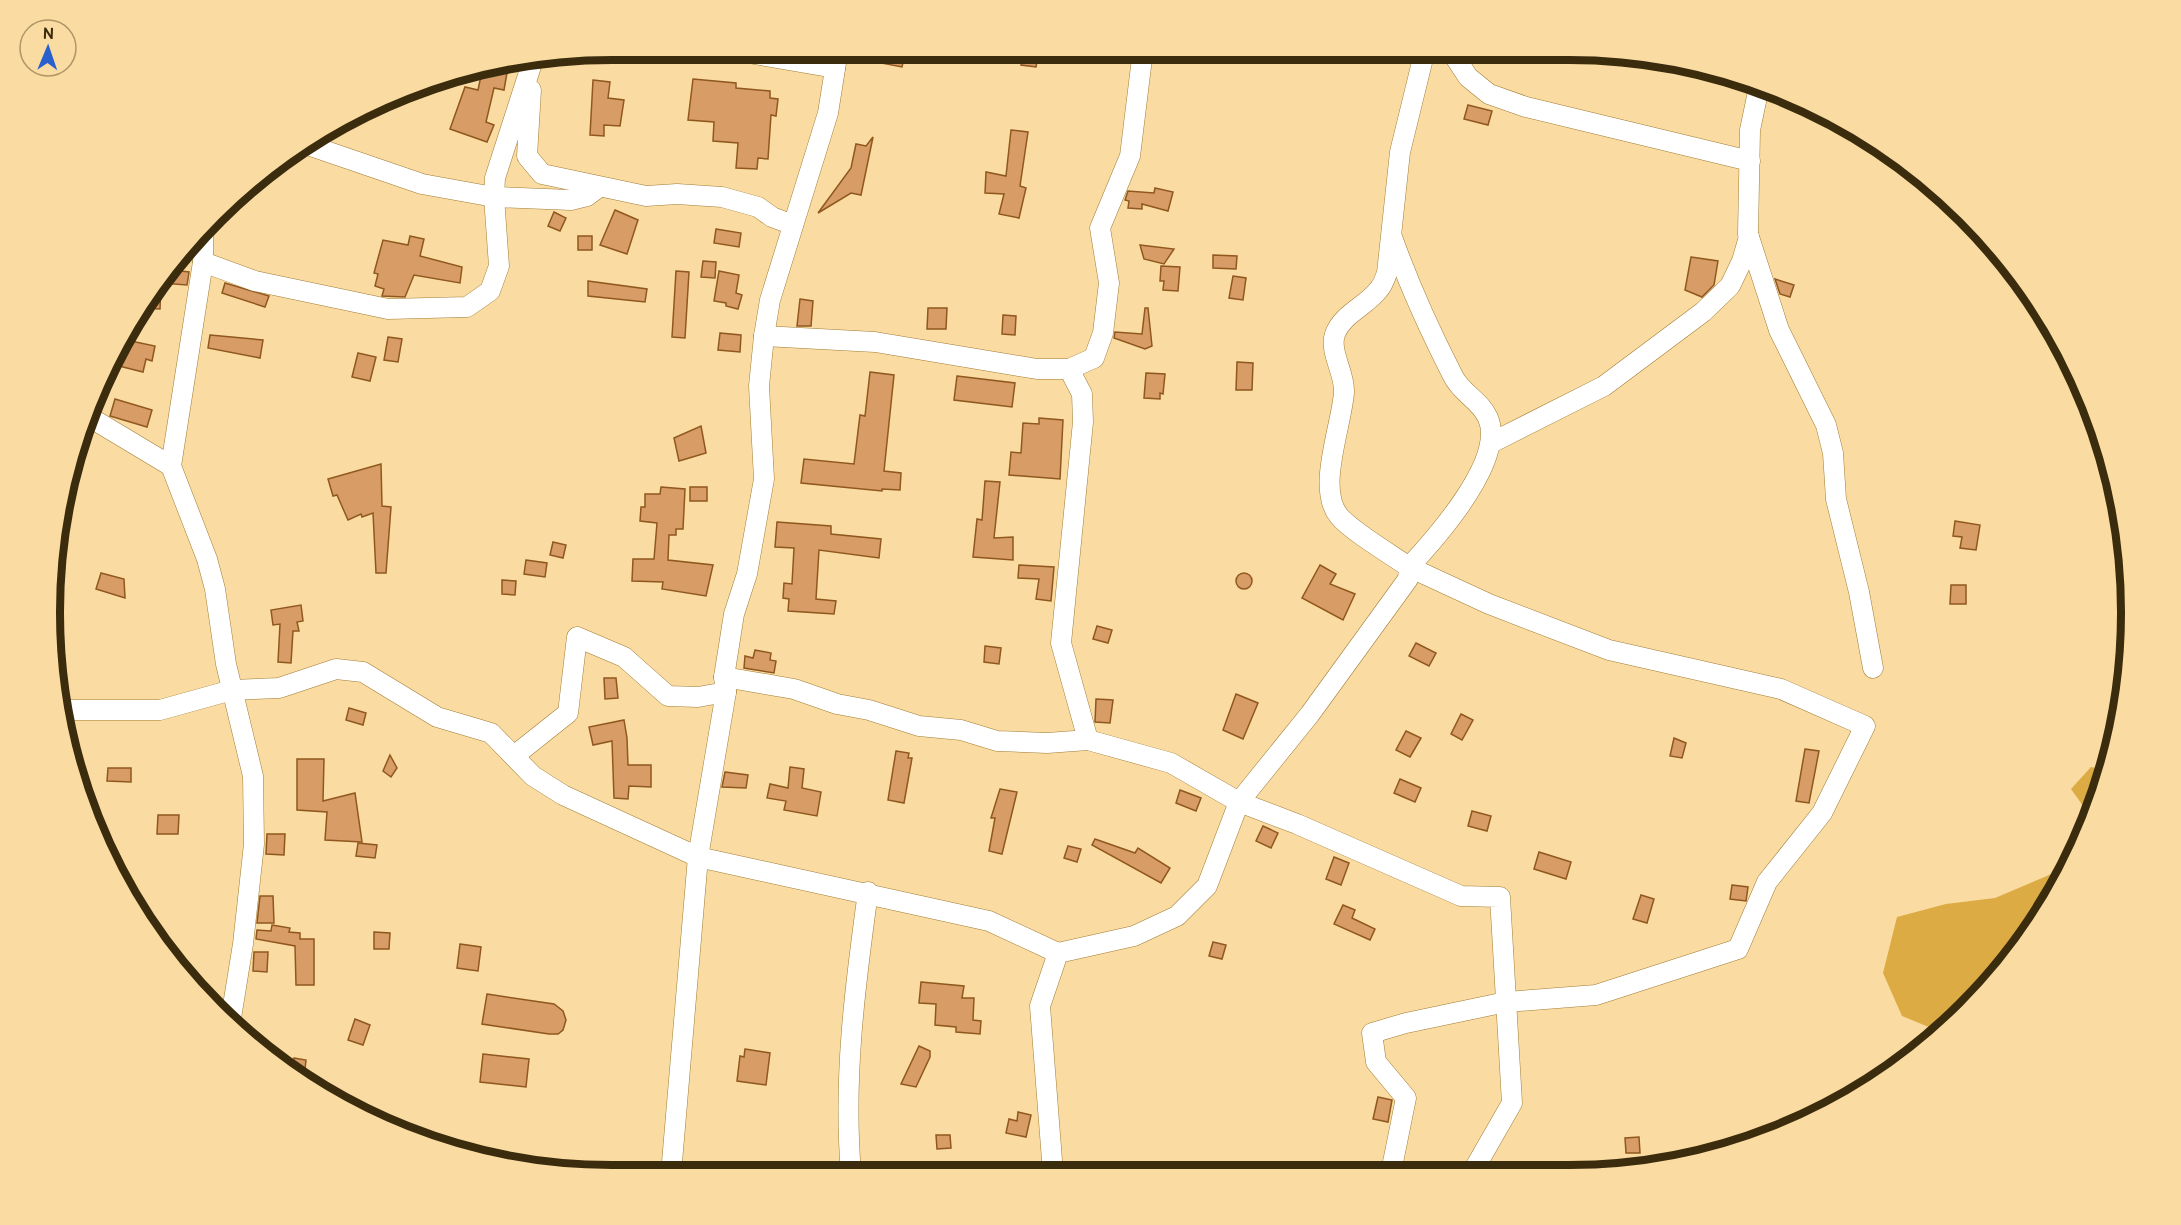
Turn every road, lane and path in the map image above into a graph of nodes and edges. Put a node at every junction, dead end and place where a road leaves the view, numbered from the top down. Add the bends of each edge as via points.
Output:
1 (836, 60) edge
2 (1142, 60) edge
3 (1423, 60) edge
4 (1457, 60) edge
5 (532, 66) edge
6 (531, 67) edge
7 (1758, 93) edge
8 (314, 148) edge
9 (1750, 161) junction
10 (599, 187) junction
11 (494, 197) junction
12 (793, 225) junction
13 (1392, 237) junction
14 (1749, 237) junction
15 (203, 242) edge
16 (203, 262) junction
17 (764, 336) junction
18 (1069, 369) junction
19 (95, 420) edge
20 (1491, 442) junction
21 (171, 466) junction
22 (1409, 567) junction
23 (1873, 668) dead end
24 (725, 684) junction
25 (232, 690) junction
26 (69, 710) edge
27 (1088, 740) junction
28 (514, 756) junction
29 (1239, 802) junction
30 (698, 857) junction
31 (868, 892) junction
32 (1058, 953) junction
33 (1506, 1002) junction
34 (232, 1013) edge
35 (672, 1165) edge
36 (851, 1165) edge
37 (1052, 1165) edge
38 (1392, 1165) edge
39 (1476, 1165) edge

1 - 12 street via 828,113
2 - 18 street via 1130,156 1100,228 1109,283 1103,333 1094,358
3 - 13 street via 1400,152
4 - 9 street via 1468,77 1489,94 1526,107
5 - 10 street via 527,156 542,174
6 - 11 street via 495,178
7 - 9 street via 1750,130
8 - 11 street via 422,184
9 - 14 street
10 - 11 street via 572,200
10 - 12 street via 646,196 722,197 758,207
11 - 16 street via 499,266 490,291 467,307 388,309 255,281
12 - 17 street via 770,300
13 - 20 street via 1408,284 1454,380 1480,404 1489,421
13 - 22 street via 1387,273 1379,289 1348,316 1336,332 1333,344 1344,381 1330,496 1338,516
14 - 20 street via 1730,286 1703,312 1604,386
14 - 23 street via 1779,330 1826,425 1833,453 1836,499
15 - 16 street
16 - 21 street
17 - 18 street via 874,342 1037,369
17 - 24 street via 759,386 764,479 747,574 734,614
18 - 27 street via 1082,394 1083,422 1061,643
19 - 21 street
20 - 22 street via 1480,472 1440,533
21 - 25 street via 207,559
22 - 29 street via 1408,579 1310,714
22 - 33 street via 1489,604 1609,650 1781,688 1865,726 1822,813 1767,882 1737,949 1596,995
24 - 27 street via 794,689 919,726 961,730 997,741
24 - 28 street via 698,697 668,696 624,657 577,638 568,713
24 - 30 street
25 - 26 street via 160,710
25 - 28 street via 279,688 336,669 363,672 437,717 491,733
25 - 34 street via 253,776 255,821
27 - 29 street via 1171,763
28 - 30 street via 533,776 562,795
29 - 32 street via 1207,886 1177,916 1134,936
29 - 33 street via 1461,896 1500,897
30 - 31 street
30 - 35 street
31 - 32 street via 989,921
31 - 36 street via 852,1007
32 - 37 street via 1040,1006
33 - 38 street via 1372,1033 1376,1062 1406,1098
33 - 39 street via 1512,1103

